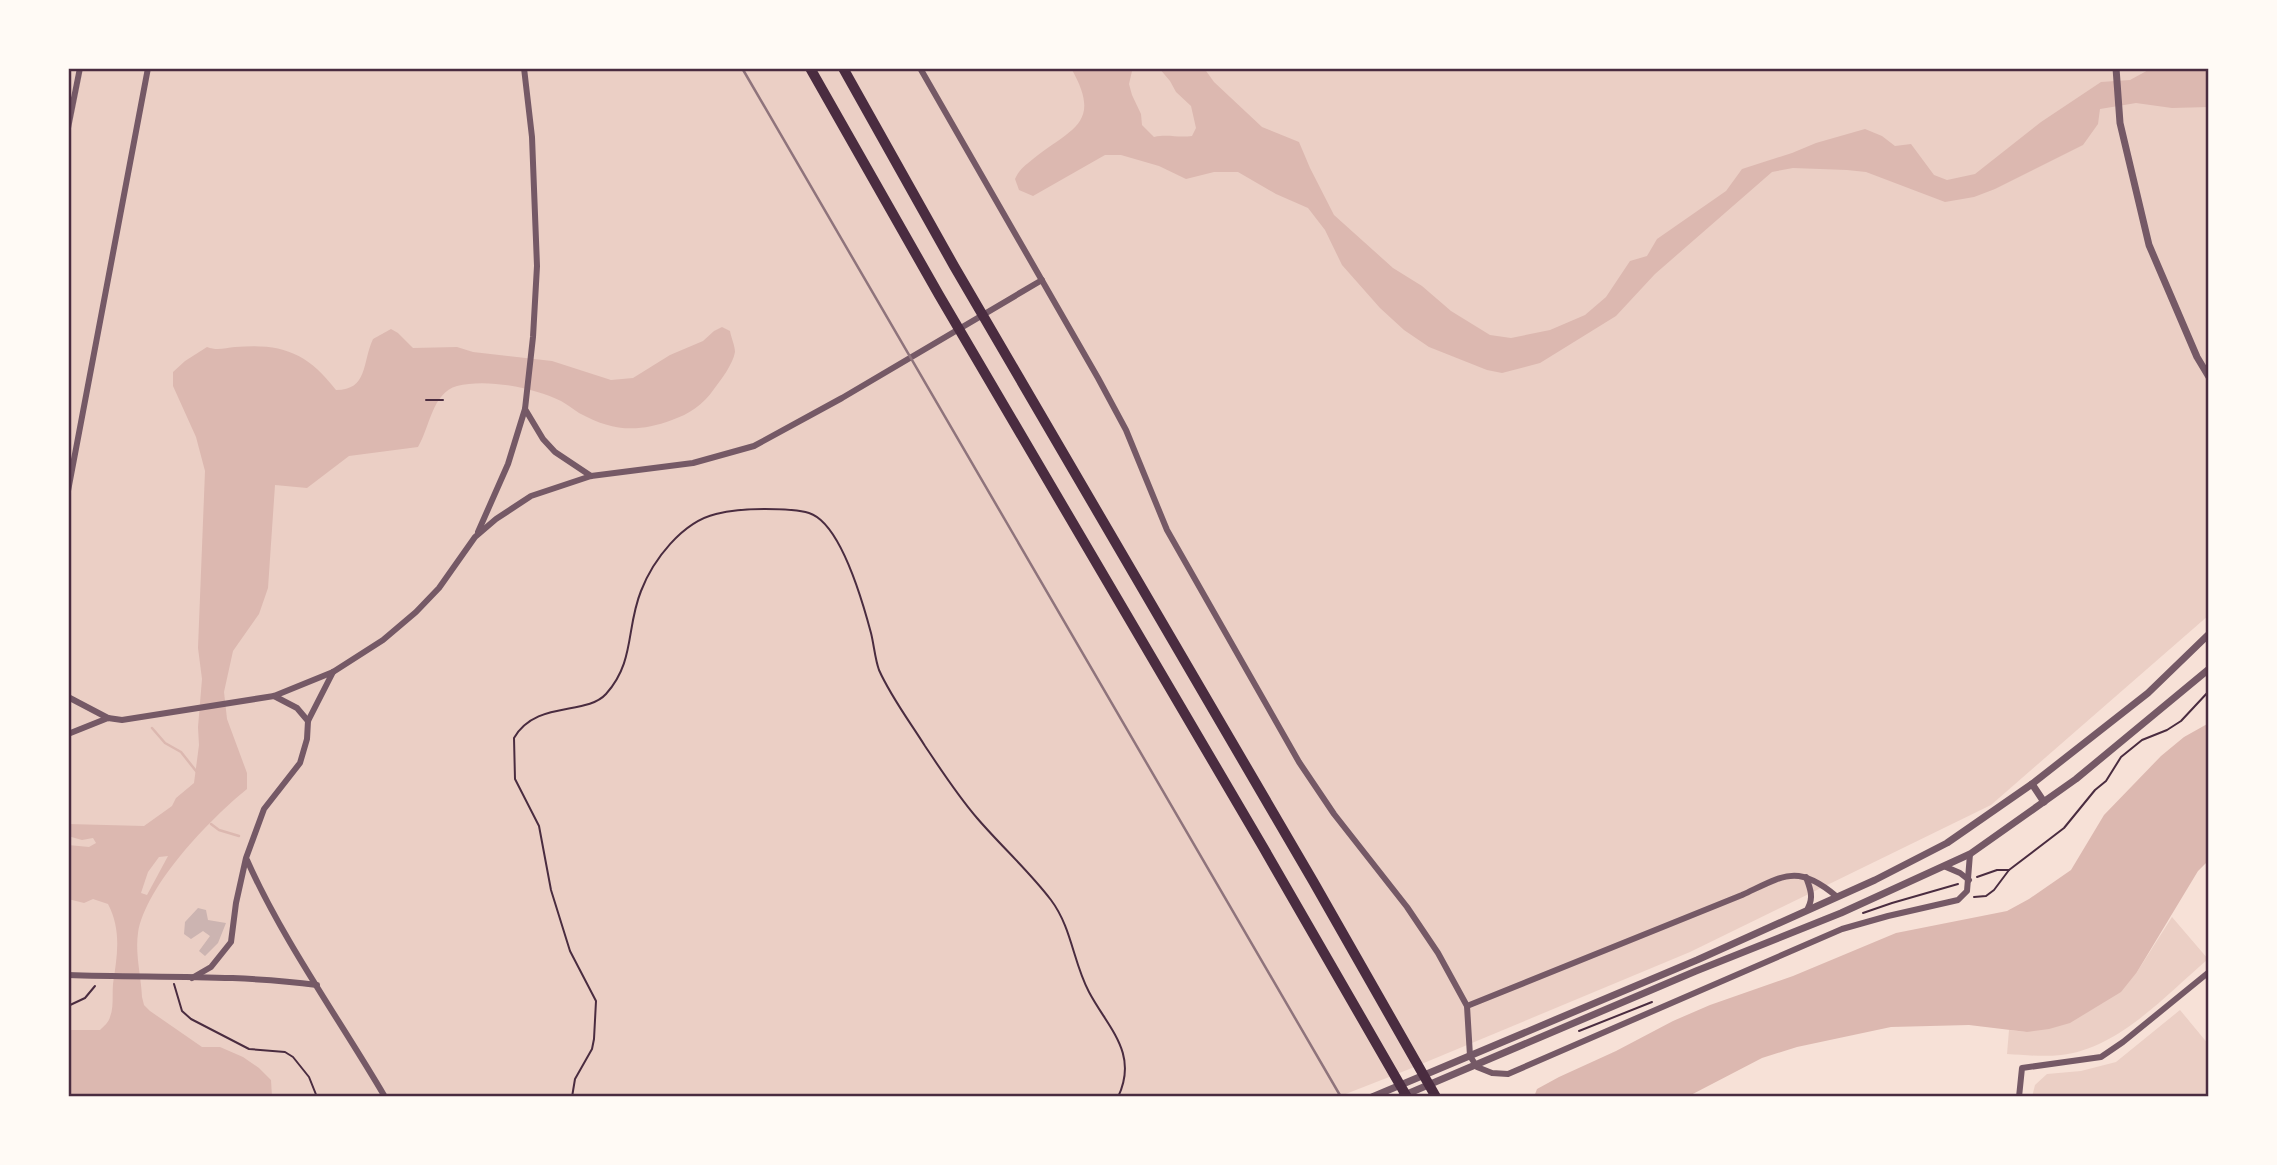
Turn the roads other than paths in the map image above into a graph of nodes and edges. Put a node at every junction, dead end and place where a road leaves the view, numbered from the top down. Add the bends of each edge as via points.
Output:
1 (79, 68) edge
2 (148, 68) edge
3 (524, 68) edge
4 (810, 68) edge
5 (844, 68) edge
6 (920, 68) edge
7 (2116, 69) edge
8 (68, 128) edge
9 (1042, 280) junction
10 (2209, 377) edge
11 (525, 409) junction
12 (591, 476) junction
13 (68, 491) edge
14 (475, 537) junction
15 (2209, 634) edge
16 (2209, 669) edge
17 (333, 671) junction
18 (274, 696) junction
19 (68, 697) edge
20 (108, 718) junction
21 (308, 721) junction
22 (68, 734) edge
23 (2032, 785) junction
24 (2044, 802) junction
25 (1970, 854) junction
26 (246, 858) junction
27 (1946, 867) junction
28 (1805, 877) junction
29 (1969, 880) junction
30 (1836, 896) junction
31 (1808, 908) junction
32 (2209, 972) edge
33 (68, 975) edge
34 (192, 978) junction
35 (317, 985) junction
36 (1467, 1006) junction
37 (384, 1097) edge
38 (1372, 1097) edge
39 (1400, 1097) edge
40 (1407, 1097) edge
41 (1436, 1097) edge
42 (2019, 1097) edge

1 - 8 street
2 - 13 street
3 - 11 street via 537,266
4 - 40 highway
5 - 41 highway
6 - 9 street
7 - 10 street via 2120,123 2149,245
9 - 12 street via 754,446 693,463
9 - 36 street via 1126,430 1167,530 1299,762 1407,907
11 - 12 street via 555,452
11 - 14 street via 508,464
12 - 14 street via 531,496
14 - 17 street via 416,612 383,640
15 - 23 street via 2148,693
16 - 24 street
17 - 18 street
17 - 21 street
18 - 20 street via 122,720
18 - 21 street via 297,708
19 - 20 street
20 - 22 street
21 - 26 street via 300,763 264,809
23 - 24 street
23 - 30 street via 1947,843
24 - 25 street
25 - 27 street
25 - 29 street
26 - 34 street via 231,942 211,967
26 - 35 street
27 - 29 street
27 - 39 street
28 - 30 street
28 - 31 street via 1811,890
28 - 36 street via 1778,878
29 - 36 street via 1963,898 1842,929 1508,1074 1477,1067 1470,1055
30 - 31 street
31 - 38 street via 1697,960
32 - 42 street via 2101,1057 2022,1068
33 - 34 street
34 - 35 street
35 - 37 street

